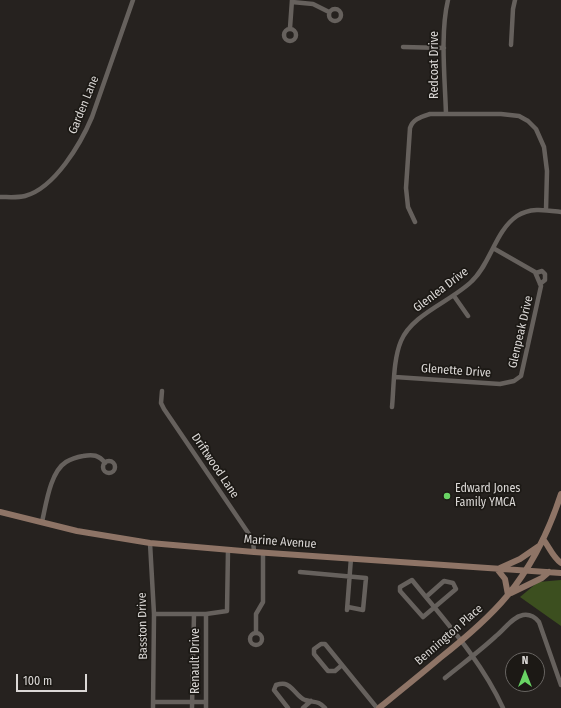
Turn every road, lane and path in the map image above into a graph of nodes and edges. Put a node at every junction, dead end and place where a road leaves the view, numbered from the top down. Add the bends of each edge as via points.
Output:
1 (133, 0) edge
2 (448, 0) edge
3 (515, 0) edge
4 (292, 1) edge
5 (329, 12) dead end
6 (290, 28) dead end
7 (511, 45) dead end
8 (403, 47) dead end
9 (444, 48) junction
10 (446, 114) junction
11 (0, 197) edge
12 (546, 210) junction
13 (561, 212) edge
14 (415, 222) dead end
15 (493, 248) junction
16 (536, 273) junction
17 (540, 284) junction
18 (454, 296) junction
19 (468, 316) dead end
20 (395, 377) junction
21 (514, 382) joint
22 (162, 391) dead end
23 (392, 407) dead end
24 (105, 463) dead end
25 (561, 494) edge
26 (0, 512) edge
27 (42, 522) junction
28 (542, 542) junction
29 (150, 543) junction
30 (228, 550) junction
31 (254, 552) junction
32 (263, 552) junction
33 (351, 558) junction
34 (561, 563) edge
35 (497, 569) junction
36 (525, 571) junction
37 (300, 572) dead end
38 (549, 572) junction
39 (561, 573) edge
40 (350, 576) junction
41 (508, 595) junction
42 (426, 598) junction
43 (435, 609) junction
44 (154, 614) junction
45 (194, 614) junction
46 (206, 614) junction
47 (256, 633) dead end
48 (461, 641) junction
49 (472, 655) junction
50 (342, 665) junction
51 (445, 678) dead end
52 (561, 684) edge
53 (311, 701) junction
54 (153, 702) junction
55 (192, 702) junction
56 (206, 702) junction
57 (324, 706) edge
58 (153, 708) edge
59 (192, 708) edge
60 (206, 708) edge
61 (288, 708) edge
62 (303, 708) edge
63 (378, 708) edge
64 (503, 708) edge

1 - 11 street, Garden Lane via 92,117 71,156 53,178 38,190 25,196
2 - 9 street, Redcoat Drive
3 - 7 street
4 - 5 street via 313,4
4 - 6 street
8 - 9 street
9 - 10 street, Redcoat Drive
10 - 12 street via 501,114 519,116 528,121 536,129 544,147 547,171
10 - 14 street, Redcoat Drive via 422,116 412,122 410,128 406,188 408,207
12 - 13 street, Glenlea Drive
12 - 15 street, Glenlea Drive via 534,210 518,215 505,228
15 - 16 street, Glenpeak Drive
15 - 18 street, Glenlea Drive via 479,273
16 - 17 street, Glenpeak Drive
16 - 17 street, Glenpeak Drive via 542,271 545,274 545,280
17 - 21 street, Glenpeak Drive via 524,369
18 - 19 street
18 - 20 street, Glenlea Drive via 418,319 405,333 396,359
20 - 21 street, Glenette Drive via 500,384
20 - 23 street, Glenlea Drive
22 - 31 street, Driftwood Lane via 161,403 164,409 253,540
24 - 27 street via 96,455 89,455 65,463 53,478
25 - 28 main road, Bennington Place
26 - 27 main road, Marine Avenue
27 - 29 main road, Marine Avenue via 77,531
28 - 34 main road
28 - 35 main road via 520,559
28 - 36 main road, Bennington Place
29 - 30 main road, Marine Avenue
29 - 44 street, Basston Drive
30 - 31 main road, Marine Avenue
30 - 46 street via 227,611
31 - 32 main road, Marine Avenue
32 - 33 main road, Marine Avenue
32 - 47 street via 263,602 256,614
33 - 35 main road, Marine Avenue
33 - 40 street
35 - 36 main road, Marine Avenue
35 - 41 main road via 505,579
36 - 38 main road, Marine Avenue
36 - 41 main road, Bennington Place
37 - 40 street
38 - 39 main road, Marine Avenue
38 - 41 main road
40 - 40 street via 348,608 363,610 366,578
41 - 48 main road, Bennington Place
42 - 43 street
42 - 43 street via 444,581 453,583 456,590
42 - 43 street via 412,580 400,587 400,591 423,617
43 - 48 street
44 - 45 street
44 - 54 street, Basston Drive
45 - 46 street
45 - 55 street, Renault Drive
46 - 56 street, Renault Drive
48 - 49 street
48 - 63 main road, Bennington Place
49 - 51 street
49 - 52 street via 515,619 530,615 541,624
49 - 64 street
50 - 50 street via 324,643 314,649 314,654 328,671 335,671
50 - 63 street
53 - 57 street
53 - 61 street via 305,701 287,684 276,685 274,690
53 - 62 street
54 - 55 street
54 - 58 street, Basston Drive
55 - 56 street
55 - 59 street, Renault Drive
56 - 60 street, Renault Drive

